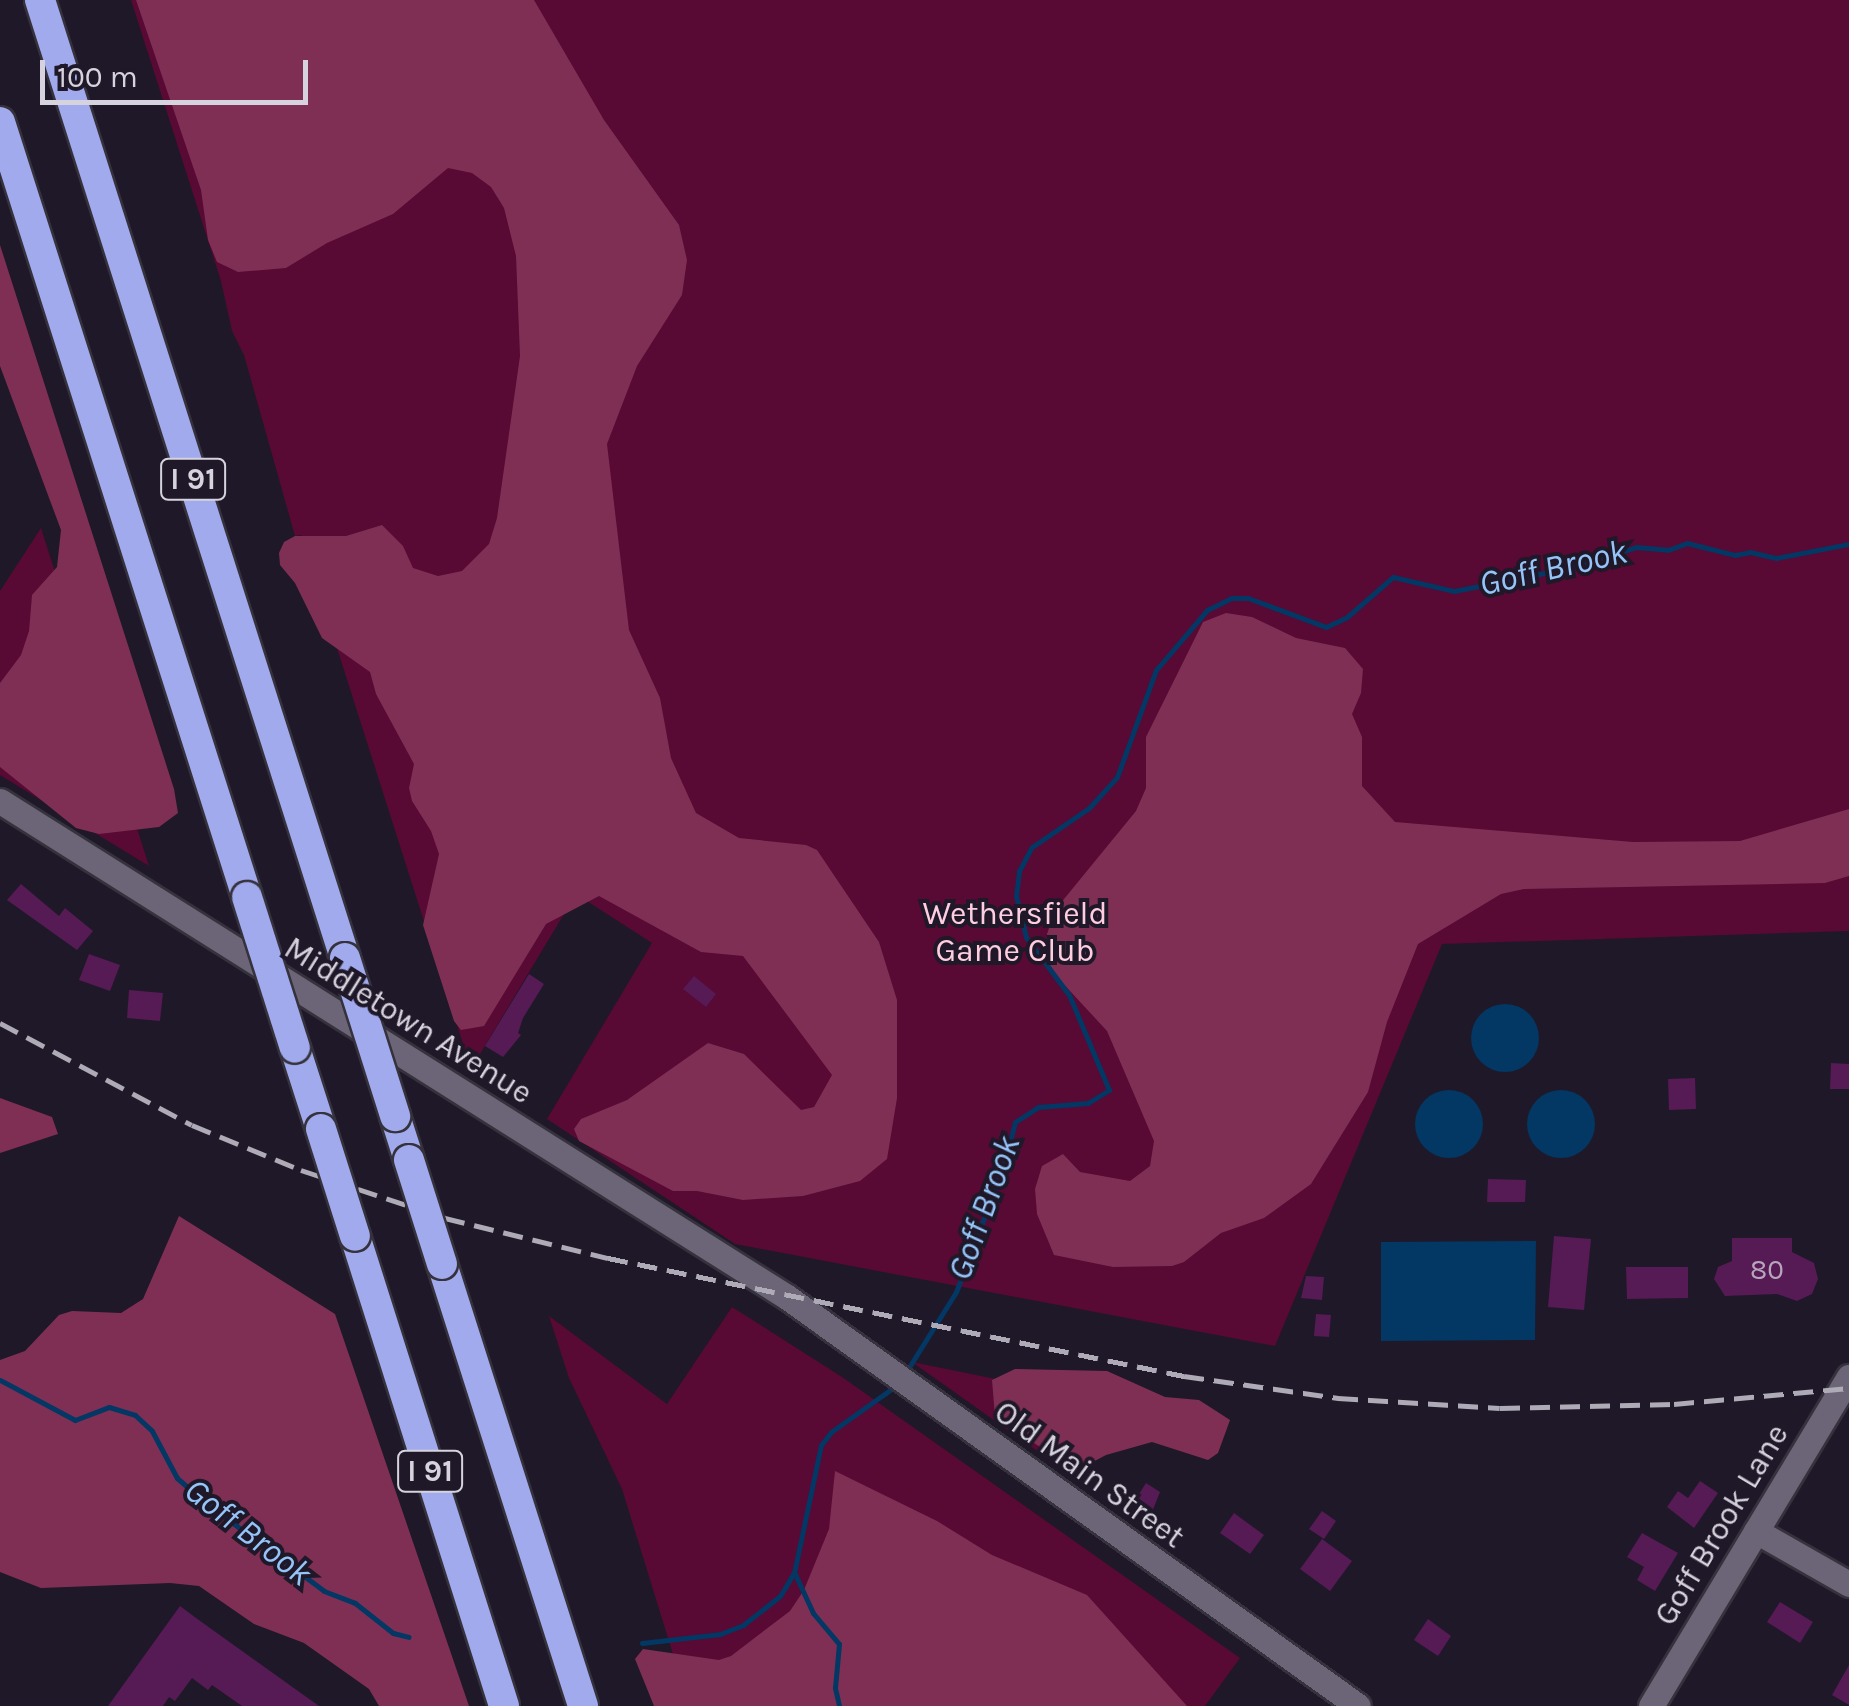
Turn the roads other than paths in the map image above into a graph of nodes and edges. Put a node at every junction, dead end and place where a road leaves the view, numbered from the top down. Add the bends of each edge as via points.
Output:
1 (40, 0) edge
2 (0, 122) edge
3 (0, 801) edge
4 (783, 1294) joint
5 (1849, 1376) edge
6 (1756, 1530) junction
7 (1849, 1584) edge
8 (504, 1706) edge
9 (583, 1706) edge
10 (1358, 1706) edge
11 (1651, 1706) edge

1 - 9 highway, I 91, bridge
2 - 8 highway, I 91, bridge
3 - 4 street, Middletown Avenue
4 - 10 street, Old Main Street
5 - 6 street, Goff Brook Lane
6 - 7 street
6 - 11 street, Goff Brook Lane

